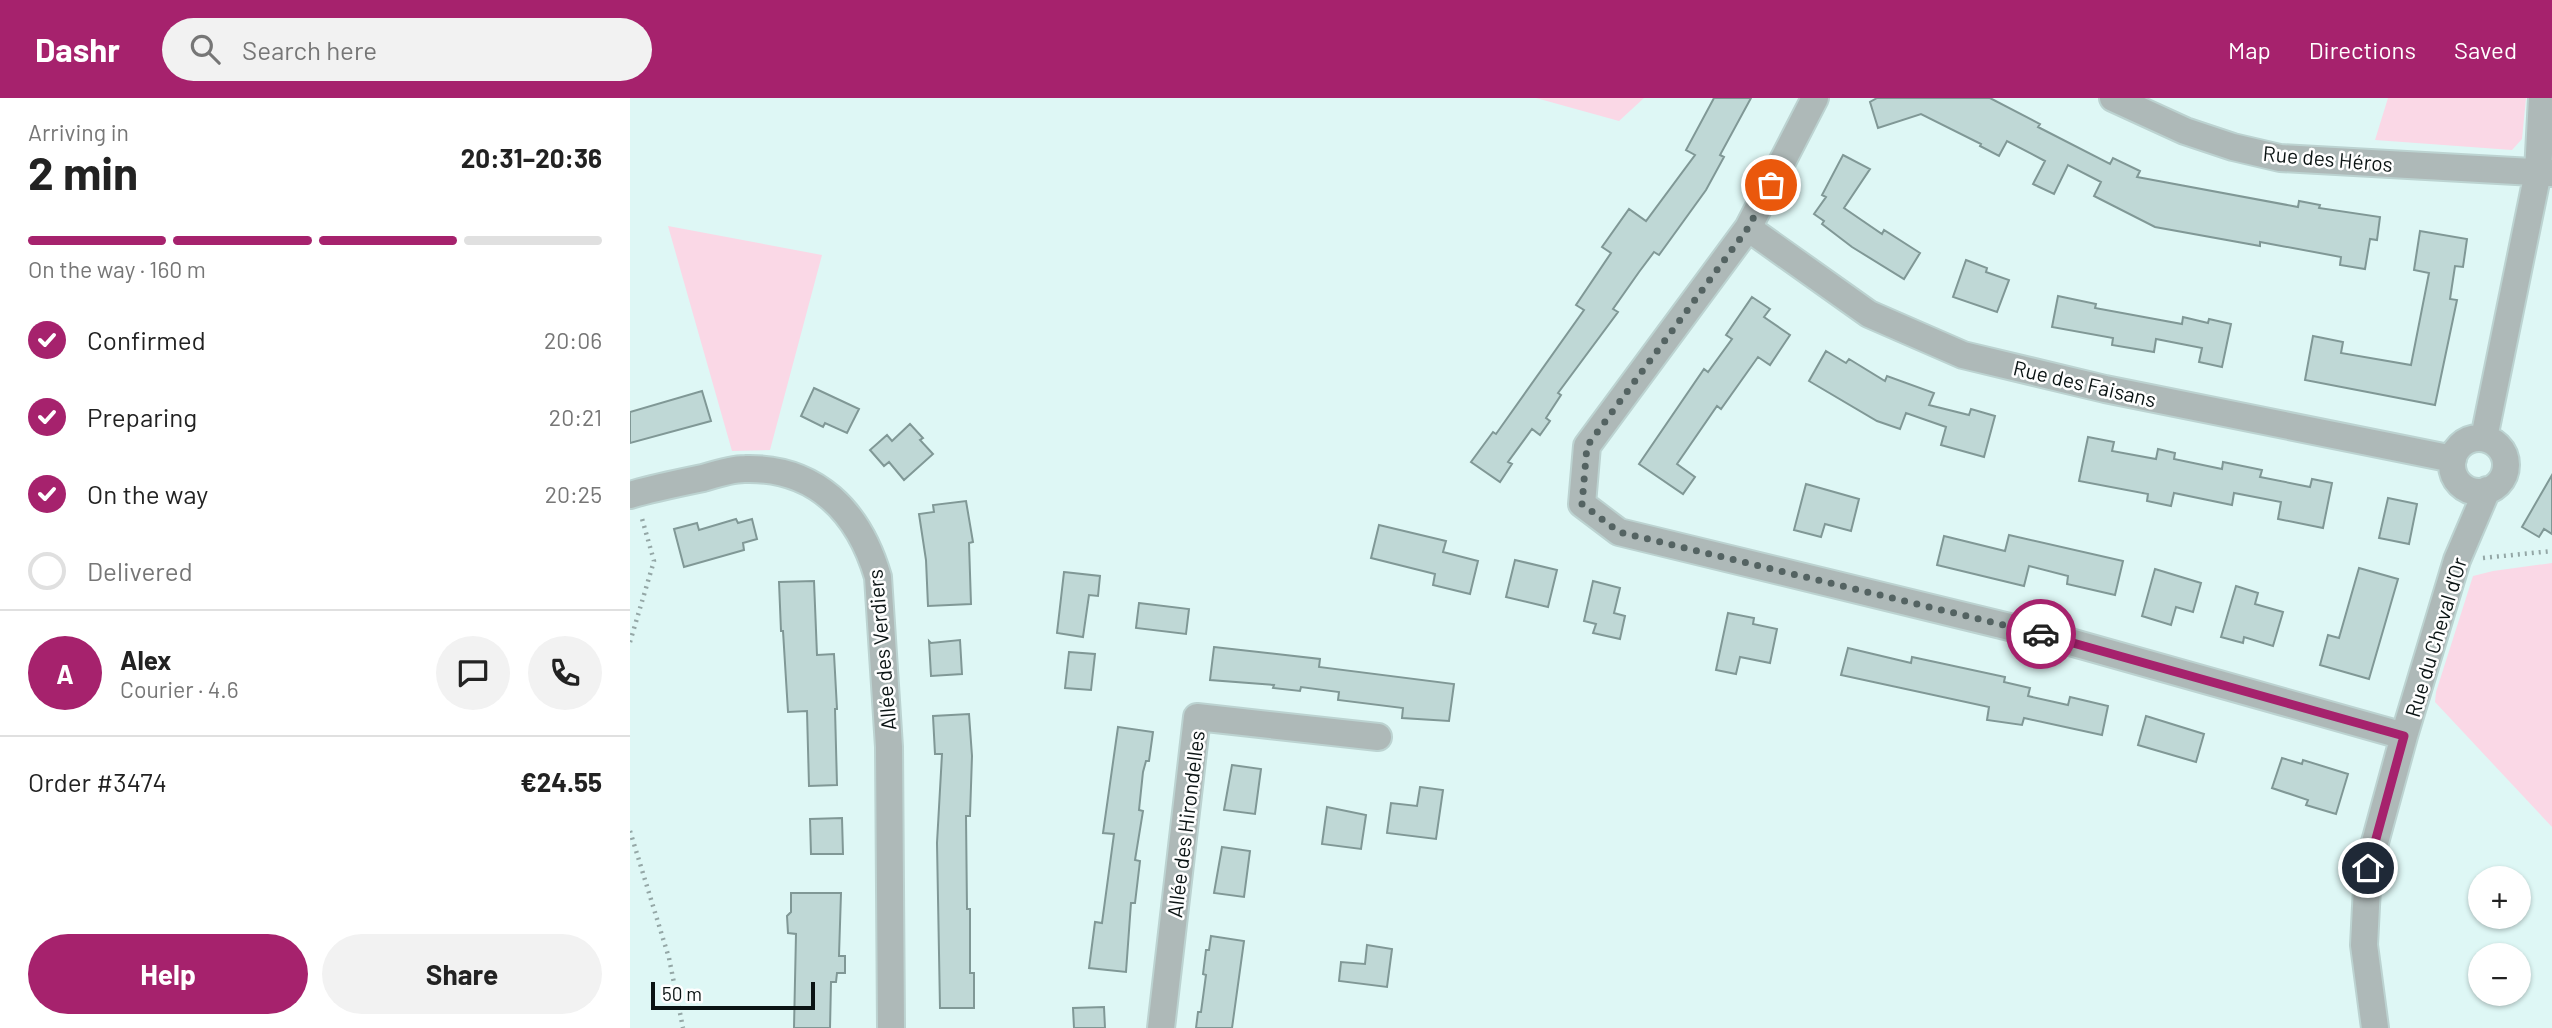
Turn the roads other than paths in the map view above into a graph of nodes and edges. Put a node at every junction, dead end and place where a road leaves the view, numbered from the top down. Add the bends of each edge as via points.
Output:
1 (1815, 98) edge
2 (2113, 98) edge
3 (2542, 98) edge
4 (2545, 172) edge
5 (1748, 228) junction
6 (2484, 438) junction
7 (2453, 459) junction
8 (2487, 490) junction
9 (633, 494) edge
10 (2404, 736) junction
11 (1378, 737) dead end
12 (891, 1028) edge
13 (1161, 1028) edge
14 (2375, 1028) edge

1 - 5 street
2 - 4 street, Rue des Héros via 2185,131 2280,158
3 - 4 street
4 - 6 street
5 - 7 street, Rue des Faisans via 1868,314 1963,355 2105,389
5 - 10 street via 1587,446 1582,504 1619,532 2063,639
6 - 7 street via 2463,443
6 - 8 street via 2499,447 2506,464 2501,482
7 - 8 street via 2455,478 2461,485 2473,492
8 - 10 street, Rue du Cheval d'Or via 2457,560
9 - 12 street, Allée des Verdiers via 742,468 780,470 803,478 836,501 868,548 878,577 889,747
10 - 14 street, Rue du Cheval d'Or via 2368,868 2364,945
11 - 13 street, Allée des Hirondelles via 1198,717

